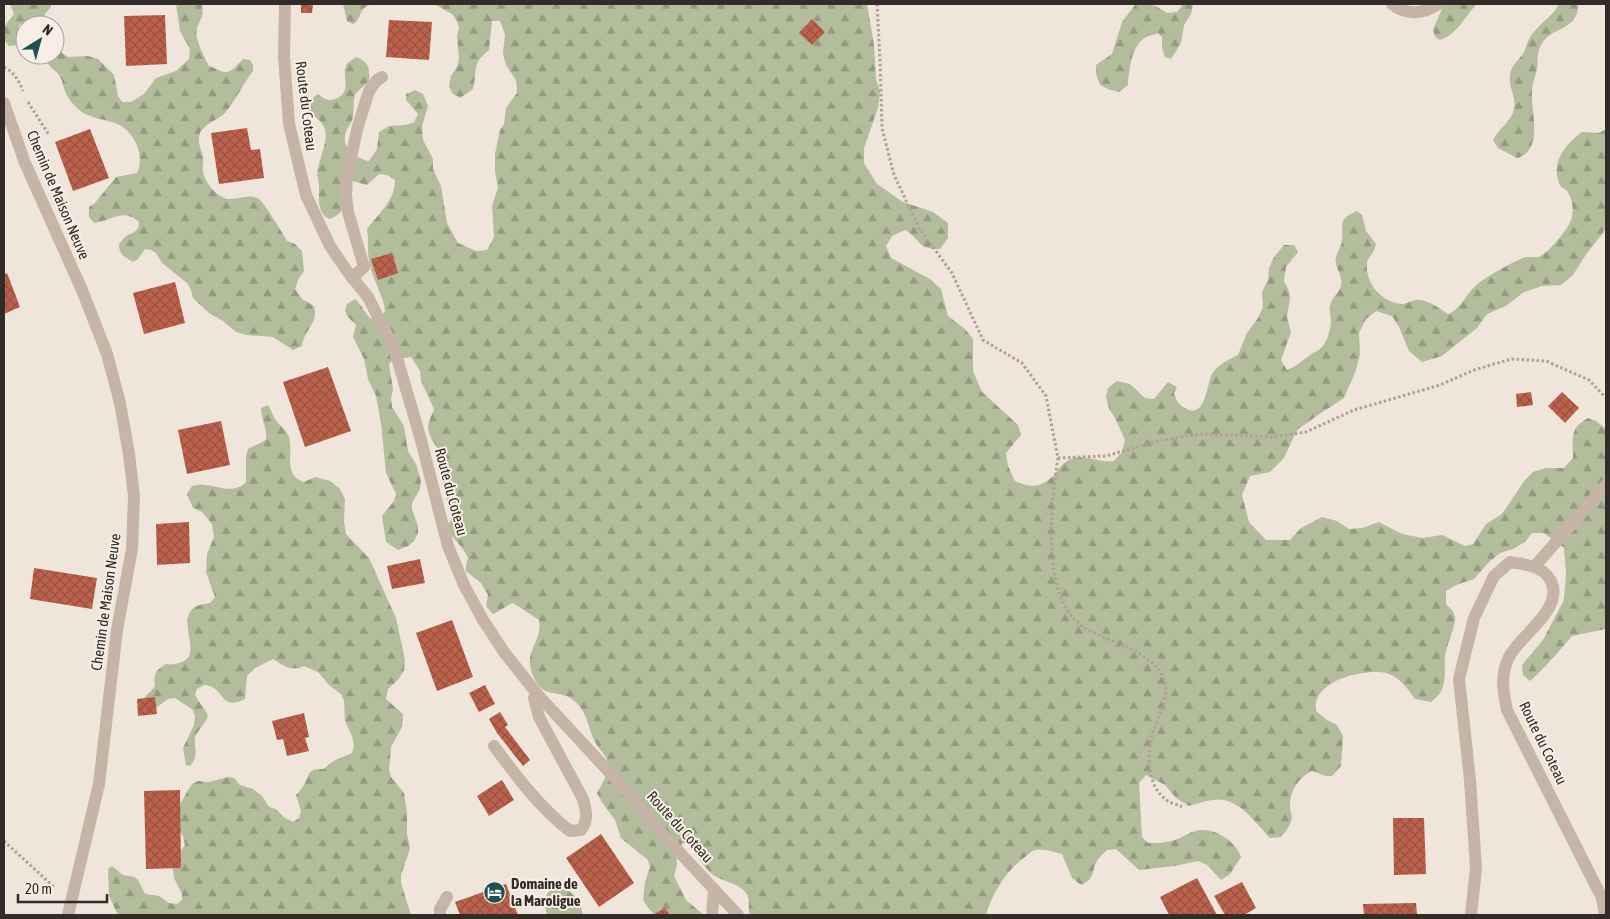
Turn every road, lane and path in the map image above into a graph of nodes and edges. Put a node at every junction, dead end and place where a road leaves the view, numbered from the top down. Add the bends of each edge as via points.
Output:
1 (285, 4) edge
2 (877, 4) edge
3 (1392, 4) edge
4 (1438, 4) edge
5 (382, 77) dead end
6 (4, 103) edge
7 (352, 278) junction
8 (1606, 398) edge
9 (1058, 458) junction
10 (1606, 485) edge
11 (1535, 566) junction
12 (538, 695) junction
13 (494, 746) dead end
14 (1182, 807) dead end
15 (4, 841) edge
16 (714, 889) junction
17 (447, 897) dead end
18 (70, 912) edge
19 (440, 915) edge
20 (712, 915) edge
21 (738, 915) edge
22 (1471, 915) edge
23 (1605, 915) edge

1 - 7 street, Route du Coteau via 284,56 289,124 297,161 318,222
2 - 9 path via 882,128 894,175 918,228 952,273 983,340 1022,363 1046,396
3 - 4 street via 1414,13
5 - 7 street via 369,91 347,175 348,212 364,267
6 - 18 street, Chemin de Maison Neuve via 24,163 82,290 107,354 120,403 134,496 132,548 117,630 99,784
7 - 12 street, Route du Coteau via 368,297 395,350 448,546 464,585 482,620
8 - 9 path via 1588,380 1546,361 1511,359 1440,385 1354,410 1306,432 1273,437 1200,434 1158,441 1106,456
9 - 14 path via 1052,570 1062,601 1075,620 1095,634 1128,646 1144,656 1164,680 1165,698 1151,739 1149,765 1154,784 1165,799
10 - 11 street
11 - 22 street via 1510,562 1494,576 1474,618 1459,679 1476,868
11 - 23 street, Route du Coteau via 1551,579 1554,594 1546,614 1510,656 1502,687 1507,710 1602,898
12 - 13 street via 534,698 539,717 583,799 587,812 586,823 581,830 570,831 552,816
12 - 16 street, Route du Coteau
15 - 18 path
16 - 20 street
16 - 21 street, Route du Coteau
17 - 19 street

